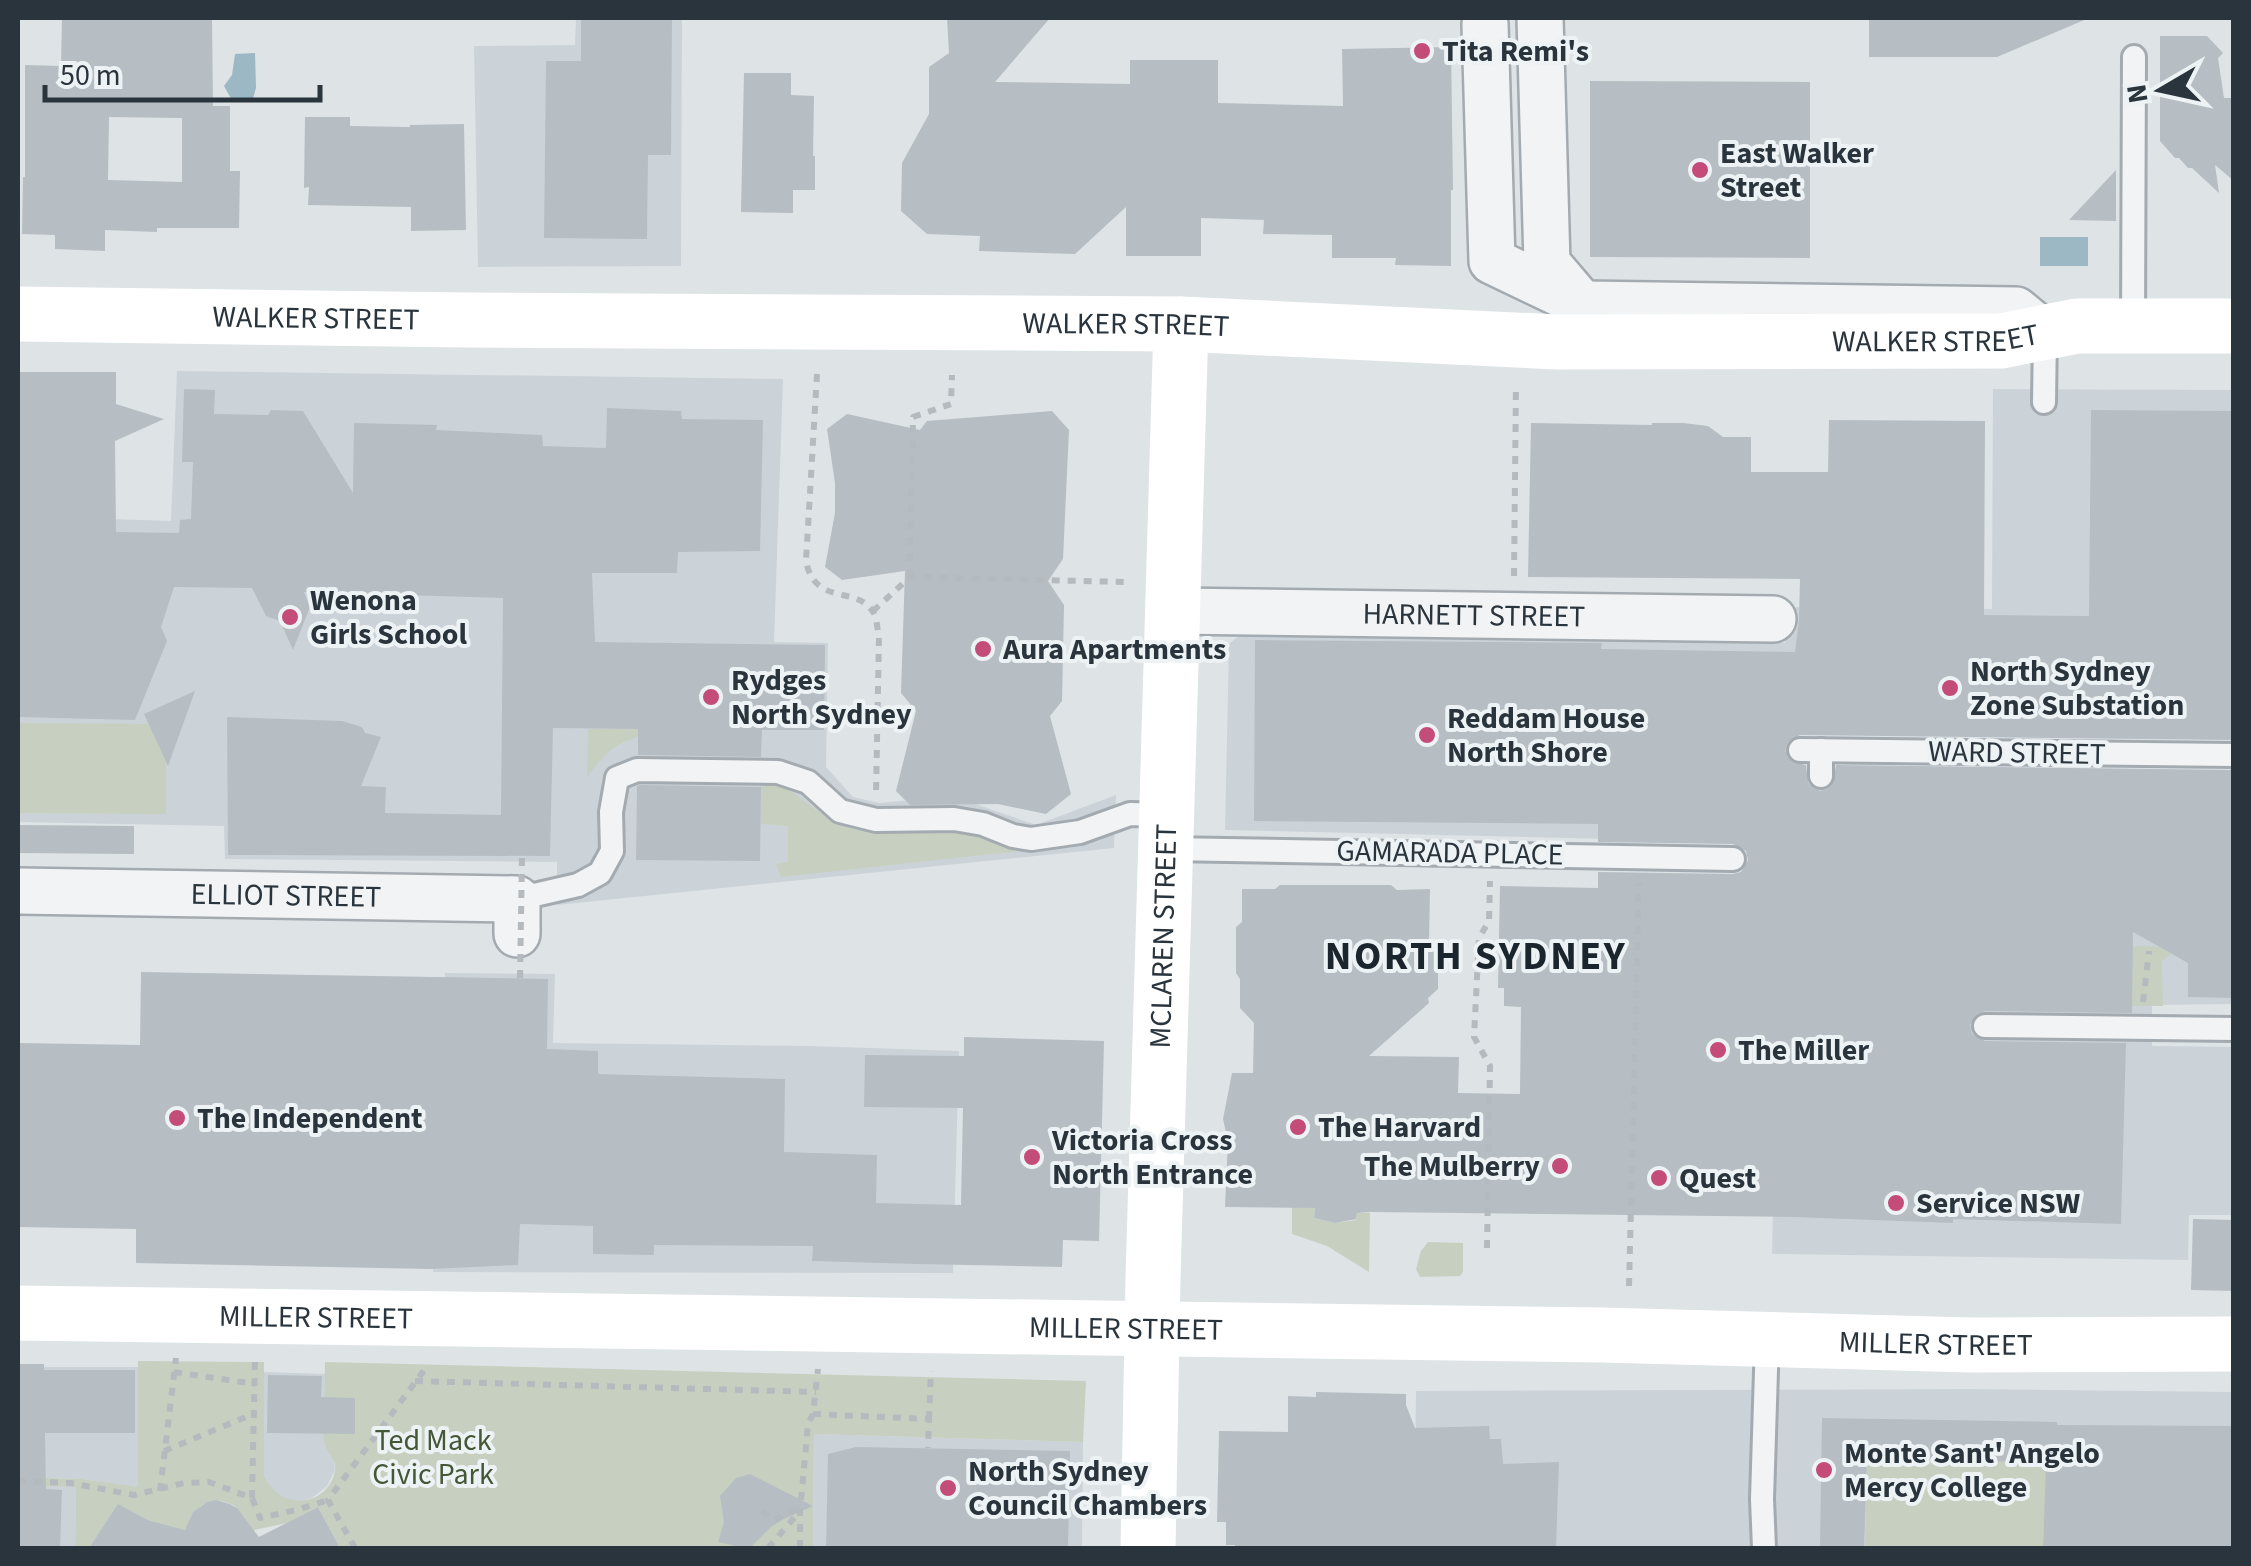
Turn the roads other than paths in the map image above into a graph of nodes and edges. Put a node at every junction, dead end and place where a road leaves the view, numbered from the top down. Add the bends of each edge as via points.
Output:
1 (1540, 18) edge
2 (1485, 24) dead end
3 (2134, 56) dead end
4 (1582, 304) junction
5 (18, 314) edge
6 (1181, 324) junction
7 (2133, 326) junction
8 (2234, 326) edge
9 (2045, 334) junction
10 (2044, 402) dead end
11 (1174, 610) junction
12 (1774, 619) dead end
13 (2234, 756) edge
14 (1820, 776) dead end
15 (1167, 832) junction
16 (1733, 858) dead end
17 (18, 890) edge
18 (519, 917) joint
19 (1985, 1026) dead end
20 (2234, 1029) edge
21 (18, 1313) edge
22 (1152, 1330) junction
23 (1767, 1340) junction
24 (2234, 1344) edge
25 (1148, 1548) edge
26 (1764, 1548) edge

1 - 4 street via 1547,262
2 - 4 street via 1492,261
3 - 7 lane
4 - 9 street via 2016,310
5 - 6 street, WALKER STREET
6 - 9 street, WALKER STREET via 1558,342 2001,341
6 - 11 street, MCLAREN STREET
7 - 8 street, WALKER STREET
7 - 9 street, WALKER STREET via 2077,326
9 - 10 lane
11 - 12 street, HARNETT STREET
11 - 15 street, MCLAREN STREET
13 - 14 lane, WARD STREET via 1811,750
15 - 16 lane, GAMARADA PLACE
15 - 18 lane, GAMARADA PLACE via 1130,814 1031,840 954,818 876,820 840,812 808,782 778,772 637,770 617,778 612,851 600,873
15 - 22 street, MCLAREN STREET
17 - 18 street, ELLIOT STREET
19 - 20 lane
21 - 22 street, MILLER STREET
22 - 23 street, MILLER STREET
22 - 25 street, MCLAREN STREET
23 - 24 street, MILLER STREET
23 - 26 lane

